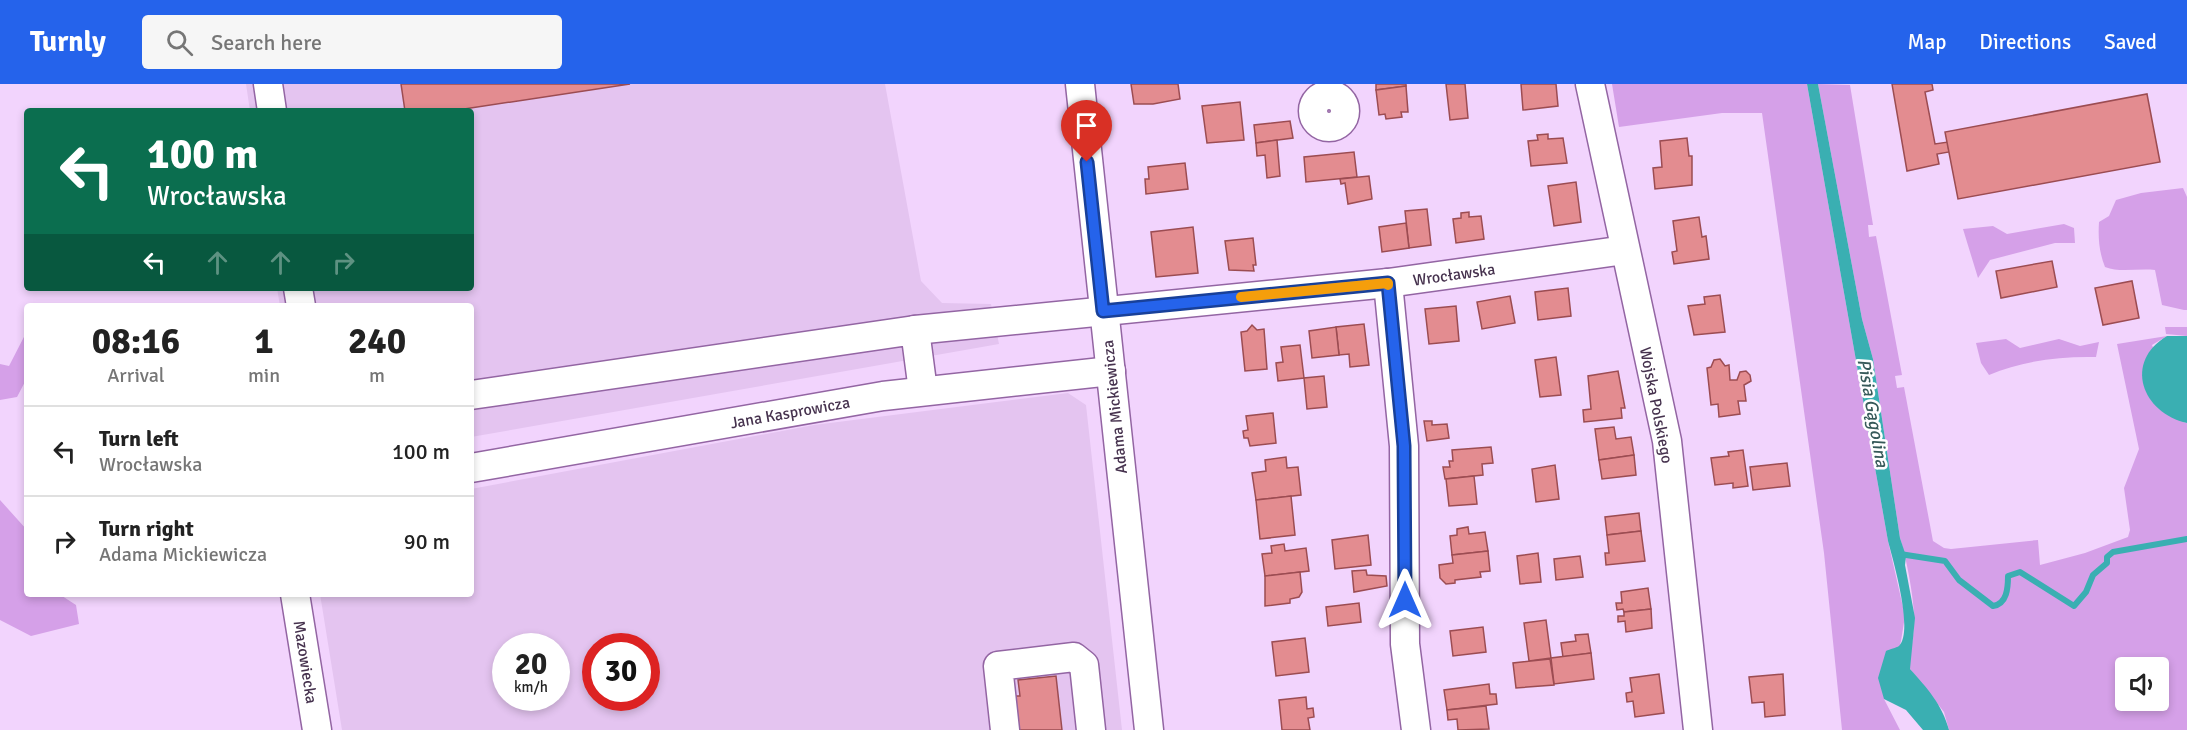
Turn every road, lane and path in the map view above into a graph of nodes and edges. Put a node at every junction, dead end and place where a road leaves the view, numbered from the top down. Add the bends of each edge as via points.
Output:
1 (268, 84) edge
2 (1080, 84) edge
3 (1590, 84) edge
4 (272, 108) edge
5 (1625, 250) junction
6 (1388, 283) junction
7 (1103, 311) junction
8 (915, 330) junction
9 (1111, 371) junction
10 (923, 391) junction
11 (474, 395) edge
12 (474, 467) edge
13 (295, 597) edge
14 (317, 730) edge
15 (1005, 730) edge
16 (1091, 730) edge
17 (1149, 730) edge
18 (1416, 730) edge
19 (1698, 730) edge

1 - 4 street
2 - 7 street, Adama Mickiewicza
3 - 5 street, Wojska Polskiego
5 - 6 street, Wrocławska
5 - 19 street, Wojska Polskiego via 1667,441
6 - 7 street, Wrocławska
6 - 18 street via 1404,446 1406,644
7 - 8 street, Wrocławska
7 - 9 street, Adama Mickiewicza
8 - 10 street
8 - 11 street, Wrocławska
9 - 10 street, Jana Kasprowicza
9 - 17 street, Adama Mickiewicza
10 - 12 street, Jana Kasprowicza
13 - 14 street, Mazowiecka
15 - 16 street via 998,666 1074,657 1084,665

